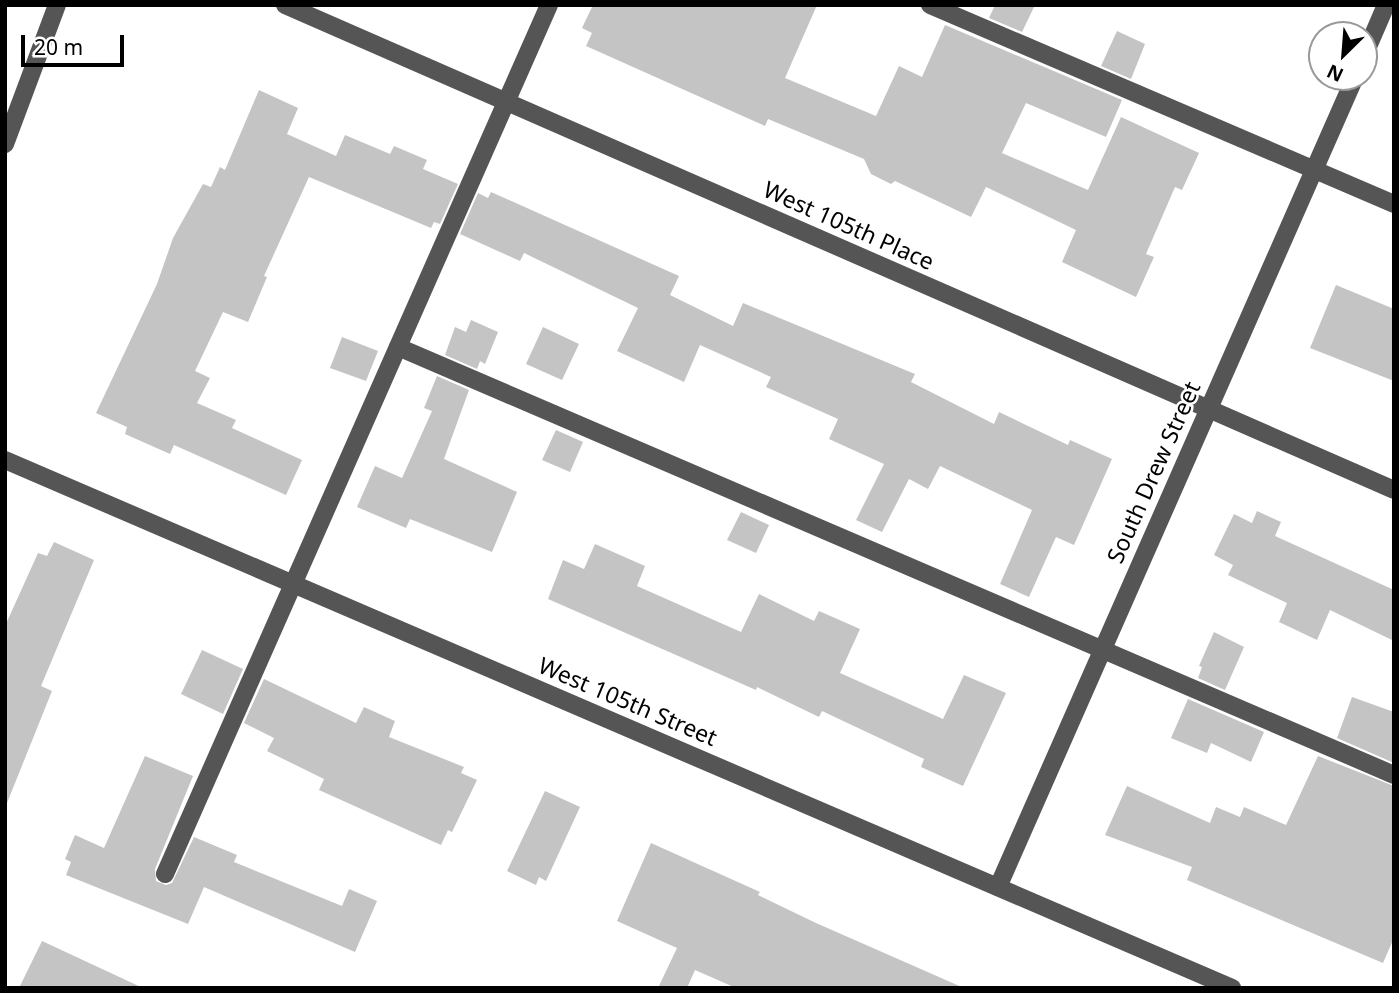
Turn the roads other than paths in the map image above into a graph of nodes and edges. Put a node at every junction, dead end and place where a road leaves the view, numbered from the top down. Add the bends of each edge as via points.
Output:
1 (57, 5) edge
2 (285, 5) edge
3 (549, 5) edge
4 (930, 5) edge
5 (1387, 5) edge
6 (1378, 25) edge
7 (1349, 91) edge
8 (506, 102) junction
9 (5, 144) edge
10 (1314, 170) junction
11 (1394, 204) edge
12 (398, 347) junction
13 (1208, 409) junction
14 (5, 460) edge
15 (1394, 490) edge
16 (294, 583) junction
17 (1102, 649) junction
18 (1394, 775) edge
19 (165, 874) dead end
20 (998, 887) junction
21 (1232, 988) edge

1 - 9 street
2 - 8 street, West 105th Place
3 - 8 street
4 - 10 street
5 - 6 street
7 - 10 street, South Drew Street
8 - 12 street
8 - 13 street, West 105th Place
10 - 11 street
10 - 13 street, South Drew Street
12 - 16 street
12 - 17 street
13 - 15 street, West 105th Place
13 - 17 street, South Drew Street
14 - 16 street, West 105th Street
16 - 19 street
16 - 20 street, West 105th Street
17 - 18 street
17 - 20 street, South Drew Street
20 - 21 street, West 105th Street

